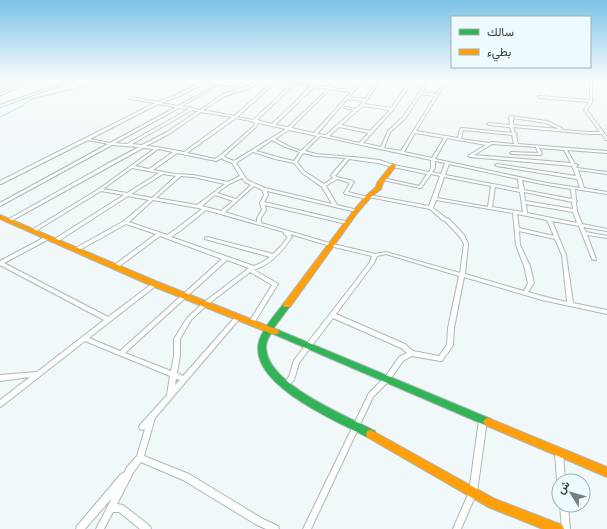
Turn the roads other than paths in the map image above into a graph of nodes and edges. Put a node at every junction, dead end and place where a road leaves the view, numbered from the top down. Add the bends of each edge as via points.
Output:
1 (157, 104) edge
2 (163, 104) edge
3 (182, 104) edge
4 (211, 104) edge
5 (250, 104) edge
6 (274, 104) edge
7 (295, 104) edge
8 (314, 104) edge
9 (341, 104) edge
10 (396, 104) edge
11 (413, 104) edge
12 (432, 104) edge
13 (591, 104) edge
14 (362, 105) joint
15 (178, 106) junction
16 (339, 106) junction
17 (193, 109) junction
18 (392, 109) junction
19 (202, 110) junction
20 (356, 110) junction
21 (235, 117) junction
22 (255, 121) junction
23 (489, 124) dead end
24 (273, 125) junction
25 (339, 126) junction
26 (511, 126) junction
27 (289, 128) junction
28 (561, 130) junction
29 (371, 132) junction
30 (415, 132) junction
31 (602, 132) junction
32 (607, 132) edge
33 (315, 134) junction
34 (515, 134) junction
35 (320, 135) junction
36 (327, 136) junction
37 (446, 137) junction
38 (460, 138) junction
39 (88, 139) junction
40 (273, 139) junction
41 (607, 139) edge
42 (361, 143) junction
43 (111, 144) junction
44 (128, 144) junction
45 (490, 144) junction
46 (516, 144) junction
47 (143, 146) junction
48 (537, 146) junction
49 (157, 148) junction
50 (382, 148) junction
51 (565, 149) junction
52 (253, 151) junction
53 (176, 152) junction
54 (303, 152) junction
55 (402, 152) junction
56 (607, 152) edge
57 (512, 153) dead end
58 (184, 154) junction
59 (222, 156) junction
60 (348, 158) junction
61 (433, 160) junction
62 (295, 162) junction
63 (234, 163) junction
64 (447, 164) junction
65 (497, 165) dead end
66 (394, 166) junction
67 (575, 166) junction
68 (133, 167) junction
69 (150, 170) junction
70 (607, 172) edge
71 (162, 173) junction
72 (428, 173) junction
73 (180, 175) junction
74 (243, 176) junction
75 (443, 176) junction
76 (336, 178) junction
77 (579, 178) junction
78 (383, 179) junction
79 (520, 179) junction
80 (0, 183) edge
81 (228, 183) junction
82 (253, 185) junction
83 (324, 186) junction
84 (493, 186) junction
85 (573, 188) junction
86 (264, 189) junction
87 (582, 189) junction
88 (100, 190) junction
89 (522, 191) junction
90 (607, 193) edge
91 (215, 194) junction
92 (125, 195) junction
93 (368, 197) junction
94 (154, 199) junction
95 (436, 199) junction
96 (235, 200) junction
97 (575, 201) junction
98 (524, 202) junction
99 (262, 204) junction
100 (0, 205) edge
101 (335, 206) junction
102 (198, 207) junction
103 (205, 208) junction
104 (431, 208) junction
105 (490, 208) junction
106 (356, 211) junction
107 (576, 211) junction
108 (515, 212) junction
109 (221, 213) junction
110 (525, 214) junction
111 (0, 218) edge
112 (550, 219) junction
113 (9, 221) junction
114 (126, 222) junction
115 (259, 223) junction
116 (347, 224) junction
117 (580, 224) junction
118 (516, 229) junction
119 (607, 230) edge
120 (32, 231) junction
121 (285, 232) junction
122 (584, 233) junction
123 (159, 234) junction
124 (167, 237) junction
125 (607, 237) edge
126 (47, 238) junction
127 (207, 238) dead end
128 (556, 238) junction
129 (54, 241) junction
130 (332, 245) junction
131 (76, 250) junction
132 (375, 255) junction
133 (273, 256) junction
134 (226, 258) junction
135 (594, 259) dead end
136 (0, 263) edge
137 (115, 267) junction
138 (252, 269) junction
139 (462, 275) junction
140 (154, 284) junction
141 (525, 293) junction
142 (184, 295) junction
143 (205, 304) junction
144 (570, 304) junction
145 (607, 312) edge
146 (332, 315) junction
147 (238, 317) junction
148 (109, 320) junction
149 (252, 322) junction
150 (269, 329) junction
151 (85, 339) junction
152 (308, 346) junction
153 (121, 353) junction
154 (411, 353) junction
155 (39, 374) junction
156 (174, 375) junction
157 (0, 378) edge
158 (184, 379) junction
159 (387, 379) junction
160 (285, 385) junction
161 (170, 396) junction
162 (0, 404) edge
163 (153, 416) junction
164 (483, 420) junction
165 (357, 426) junction
166 (143, 427) dead end
167 (559, 452) junction
168 (140, 458) junction
169 (130, 470) junction
170 (607, 472) edge
171 (560, 473) edge
172 (473, 492) junction
173 (111, 508) junction
174 (565, 513) edge
175 (80, 529) edge
176 (100, 529) edge
177 (147, 529) edge
178 (275, 529) edge
179 (307, 529) edge
180 (458, 529) edge
181 (558, 529) edge
182 (566, 529) edge

1 - 39 street
2 - 15 street
3 - 15 street
4 - 19 street
5 - 21 street
6 - 22 street
7 - 24 street
8 - 27 street
9 - 16 street
10 - 18 street
11 - 50 street via 404,118 389,132
12 - 30 street
13 - 31 street via 585,110
14 - 18 street
14 - 20 street
15 - 17 street
15 - 43 street
16 - 20 street
16 - 33 street
17 - 19 street
17 - 44 street
18 - 29 street
19 - 21 street
19 - 47 street
20 - 25 street
21 - 22 street
21 - 58 street
22 - 24 street
22 - 59 street via 255,126
23 - 26 street
24 - 27 street
25 - 29 street
25 - 36 street
26 - 28 street
26 - 28 street via 511,117 547,122
26 - 34 street
27 - 33 street
27 - 40 street
28 - 31 street
29 - 42 street
30 - 37 street
30 - 55 street
31 - 32 street
31 - 41 street
33 - 35 street
34 - 38 street via 462,129
34 - 46 street
35 - 36 street
35 - 54 street
36 - 42 street
37 - 38 street
37 - 61 street
38 - 45 street
39 - 43 street
39 - 80 street
40 - 52 street
40 - 54 street via 288,148
42 - 50 street
43 - 44 street
43 - 100 street
44 - 47 street
45 - 46 street
45 - 67 street via 470,156
46 - 48 street
47 - 49 street
47 - 113 street
48 - 51 street
48 - 57 street via 540,154
49 - 53 street
49 - 68 street
50 - 55 street
51 - 56 street
51 - 67 street
52 - 62 street
52 - 63 street
53 - 58 street
53 - 69 street
54 - 60 street
54 - 62 street
55 - 61 street
58 - 59 street via 216,160
59 - 63 street
60 - 66 street
60 - 76 street via 334,174
61 - 64 street
61 - 72 street via 433,168
62 - 83 street via 303,172
63 - 74 street
64 - 75 street
64 - 79 street
65 - 77 street
66 - 72 street
66 - 78 street
67 - 70 street
67 - 77 street
68 - 69 street
68 - 88 street
69 - 71 street
71 - 73 street
71 - 92 street
72 - 75 street
72 - 78 street via 420,187
73 - 81 street
73 - 94 street
74 - 81 street
74 - 82 street
75 - 84 street
75 - 95 street
76 - 83 street
76 - 93 street via 352,182 346,193
77 - 87 street
78 - 93 street via 380,188
79 - 85 street
79 - 89 street
81 - 91 street
82 - 86 street
82 - 96 street
83 - 101 street
84 - 89 street
84 - 105 street
85 - 87 street
85 - 97 street
86 - 99 street via 266,195
86 - 101 street
87 - 90 street
88 - 92 street
88 - 120 street
89 - 97 street
89 - 98 street
91 - 96 street
91 - 102 street
92 - 94 street
92 - 129 street
93 - 104 street
93 - 106 street
94 - 102 street
94 - 114 street
95 - 104 street
95 - 105 street
96 - 109 street
97 - 107 street
98 - 107 street
98 - 110 street
99 - 115 street via 264,210
99 - 116 street
101 - 106 street
102 - 103 street
103 - 109 street
103 - 124 street
104 - 139 street via 447,220 466,244
105 - 108 street
106 - 116 street
107 - 117 street
108 - 110 street
108 - 118 street
109 - 115 street
110 - 112 street
111 - 113 street
112 - 117 street
112 - 128 street
113 - 120 street
114 - 123 street
114 - 131 street
115 - 121 street
116 - 130 street
117 - 119 street
117 - 122 street
118 - 128 street
118 - 141 street via 518,244 531,283
120 - 126 street
121 - 130 street
121 - 133 street via 290,237
122 - 125 street
122 - 135 street
123 - 124 street
123 - 137 street
124 - 134 street
126 - 129 street
126 - 136 street
127 - 133 street
128 - 144 street via 564,255
129 - 131 street
130 - 132 street
130 - 150 street
131 - 137 street
132 - 139 street via 386,253
132 - 146 street
133 - 138 street via 264,265
134 - 138 street
134 - 142 street
136 - 148 street
137 - 140 street
138 - 143 street
138 - 149 street via 275,284
139 - 141 street
139 - 154 street via 450,345 440,359
140 - 142 street
140 - 148 street
141 - 144 street
142 - 143 street
142 - 153 street
143 - 147 street
143 - 156 street via 189,319 177,340
144 - 145 street
146 - 152 street
146 - 154 street via 403,346
147 - 149 street
147 - 158 street
148 - 151 street
149 - 150 street
150 - 152 street
150 - 160 street via 262,347 264,358 275,377
151 - 153 street
151 - 155 street
152 - 159 street
152 - 160 street via 296,362 292,378
153 - 156 street
154 - 159 street via 401,359
155 - 157 street
155 - 162 street
156 - 158 street
156 - 161 street
158 - 161 street
159 - 164 street
159 - 165 street via 371,395
160 - 165 street via 307,402
161 - 163 street
163 - 166 street
163 - 168 street
164 - 167 street
164 - 172 street
165 - 172 street
165 - 179 street
167 - 170 street
167 - 171 street
168 - 169 street
168 - 178 street via 186,477
169 - 173 street
169 - 175 street
172 - 180 street
172 - 181 street via 492,503
173 - 176 street
173 - 177 street via 120,508
174 - 182 street

